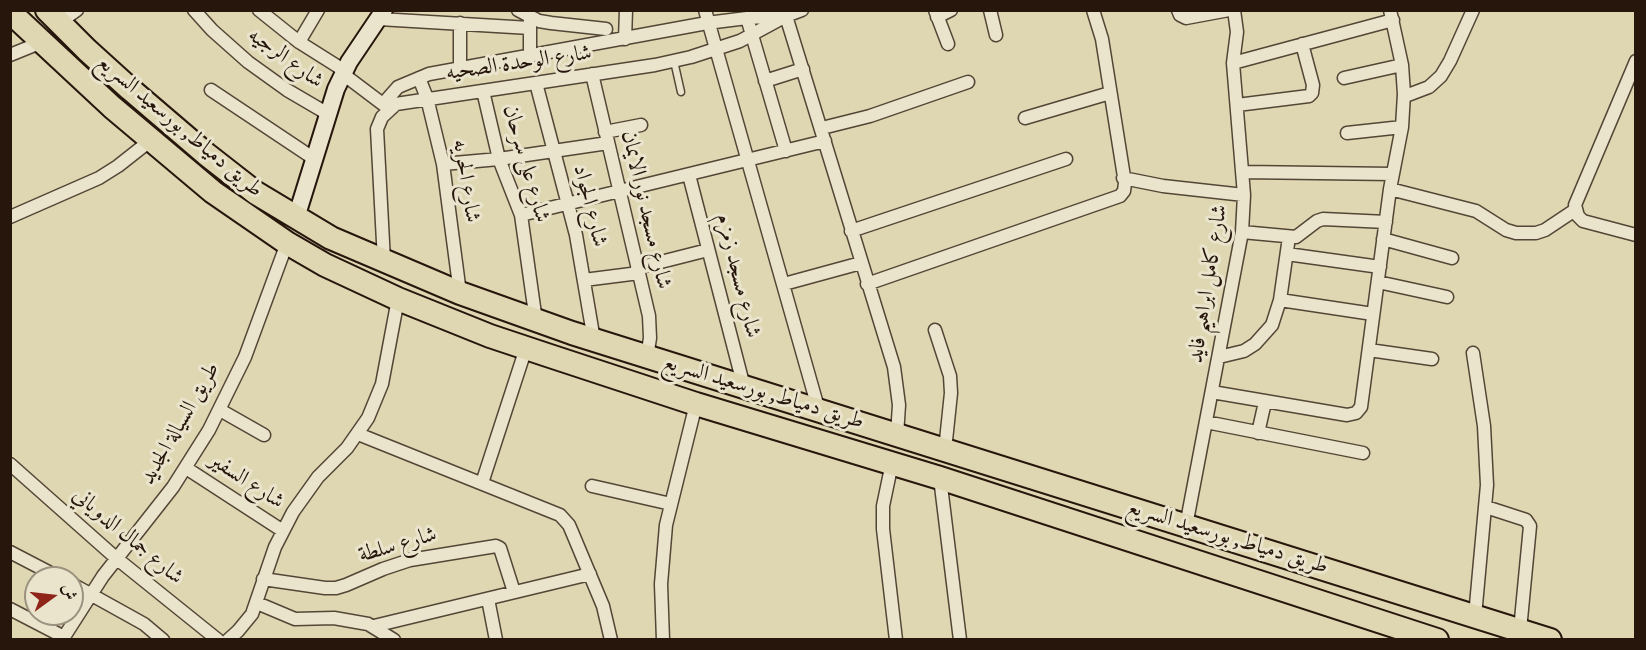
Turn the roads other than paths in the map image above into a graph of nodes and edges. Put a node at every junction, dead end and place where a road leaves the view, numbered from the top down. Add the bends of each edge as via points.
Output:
1 (194, 10) edge
2 (259, 10) edge
3 (318, 10) edge
4 (626, 10) edge
5 (705, 10) edge
6 (802, 10) edge
7 (951, 10) edge
8 (990, 10) edge
9 (1093, 10) edge
10 (1178, 10) edge
11 (1232, 10) edge
12 (1473, 10) edge
13 (10, 12) edge
14 (1394, 13) edge
15 (936, 14) edge
16 (61, 15) edge
17 (381, 15) edge
18 (528, 16) edge
19 (786, 16) junction
20 (747, 18) junction
21 (460, 23) junction
22 (707, 23) junction
23 (606, 29) dead end
24 (996, 35) dead end
25 (752, 36) junction
26 (625, 39) junction
27 (42, 42) junction
28 (299, 42) junction
29 (948, 44) dead end
30 (1302, 44) junction
31 (87, 50) junction
32 (715, 50) junction
33 (10, 55) edge
34 (530, 56) junction
35 (674, 61) junction
36 (1635, 61) edge
37 (1233, 63) junction
38 (1401, 65) junction
39 (460, 68) junction
40 (70, 69) junction
41 (803, 69) junction
42 (344, 72) junction
43 (592, 74) junction
44 (419, 78) junction
45 (1344, 78) dead end
46 (765, 81) junction
47 (968, 82) dead end
48 (536, 83) junction
49 (130, 89) junction
50 (211, 90) dead end
51 (483, 91) junction
52 (681, 92) dead end
53 (1110, 93) junction
54 (1404, 94) junction
55 (428, 98) junction
56 (1237, 105) junction
57 (386, 106) junction
58 (112, 107) junction
59 (327, 114) junction
60 (1025, 118) dead end
61 (641, 125) dead end
62 (1402, 127) junction
63 (1347, 133) dead end
64 (824, 134) junction
65 (606, 137) junction
66 (151, 140) junction
67 (786, 151) junction
68 (555, 152) junction
69 (313, 158) junction
70 (499, 159) junction
71 (1066, 159) dead end
72 (749, 160) junction
73 (443, 164) junction
74 (1243, 172) junction
75 (1393, 174) junction
76 (689, 175) junction
77 (1124, 178) junction
78 (1390, 189) junction
79 (619, 192) junction
80 (1244, 195) junction
81 (568, 204) junction
82 (1575, 210) junction
83 (521, 215) junction
84 (10, 217) edge
85 (296, 218) junction
86 (1386, 222) junction
87 (851, 231) junction
88 (1242, 232) junction
89 (1635, 235) edge
90 (1289, 237) junction
91 (1383, 239) junction
92 (287, 243) junction
93 (708, 250) junction
94 (1287, 254) junction
95 (1452, 258) dead end
96 (384, 261) junction
97 (861, 263) junction
98 (1380, 267) junction
99 (638, 270) junction
100 (584, 280) junction
101 (1378, 282) junction
102 (784, 284) junction
103 (867, 284) junction
104 (460, 293) junction
105 (1447, 297) dead end
106 (398, 299) junction
107 (1280, 300) junction
108 (499, 308) junction
109 (1374, 314) junction
110 (544, 324) junction
111 (935, 330) dead end
112 (490, 336) junction
113 (594, 340) junction
114 (1369, 350) junction
115 (535, 351) junction
116 (1473, 353) dead end
117 (647, 357) junction
118 (1219, 357) junction
119 (1432, 359) dead end
120 (744, 387) junction
121 (1212, 392) junction
122 (1265, 402) junction
123 (696, 404) junction
124 (220, 410) junction
125 (819, 411) junction
126 (1206, 422) junction
127 (1258, 433) junction
128 (358, 434) junction
129 (264, 435) dead end
130 (897, 435) junction
131 (945, 450) junction
132 (1363, 453) dead end
133 (892, 463) junction
134 (10, 464) edge
135 (186, 468) junction
136 (940, 478) junction
137 (482, 483) junction
138 (592, 486) dead end
139 (671, 504) junction
140 (1486, 507) junction
141 (1186, 526) junction
142 (283, 531) junction
143 (10, 552) edge
144 (116, 558) junction
145 (37, 566) edge
146 (590, 574) junction
147 (263, 579) junction
148 (84, 591) edge
149 (514, 592) junction
150 (90, 594) junction
151 (488, 599) junction
152 (257, 603) junction
153 (10, 609) edge
154 (1475, 616) junction
155 (374, 626) junction
156 (1520, 630) junction
157 (63, 638) edge
158 (163, 639) edge
159 (226, 639) edge
160 (393, 639) edge
161 (496, 639) edge
162 (611, 639) edge
163 (663, 639) edge
164 (896, 639) edge
165 (960, 639) edge
166 (1437, 639) edge
167 (1550, 639) edge

1 - 59 street, شارع الرجيه via 248,62
2 - 28 street
3 - 28 street
4 - 26 street
5 - 22 street
6 - 19 street, شارع الوحدة الصحيه
7 - 15 street
8 - 24 street
9 - 53 street
10 - 11 street via 1186,18
11 - 37 street, شارع كامل ابراهيم فايد via 1237,32
12 - 54 street via 1441,76 1429,87
13 - 27 highway, طريق دمياط, بورسعيد السريع
14 - 30 street
14 - 38 street
15 - 29 street
16 - 31 highway, طريق دمياط, بورسعيد السريع
17 - 21 street
17 - 42 street
18 - 21 street
18 - 23 street via 551,23
18 - 34 street
19 - 20 street
19 - 25 street, شارع الوحدة الصحيه
19 - 41 street
20 - 22 street
20 - 25 street
21 - 39 street
22 - 26 street
22 - 32 street
25 - 32 street, شارع الوحدة الصحيه
25 - 46 street
26 - 34 street
27 - 33 street
27 - 40 highway, طريق دمياط, بورسعيد السريع
28 - 42 street
30 - 37 street
30 - 56 street via 1313,85 1309,96
31 - 40 highway
31 - 49 highway, طريق دمياط, بورسعيد السريع
32 - 35 street, شارع الوحدة الصحيه
32 - 72 street
34 - 39 street
35 - 43 street, شارع الوحدة الصحيه
35 - 52 lane
36 - 82 street
37 - 56 street, شارع كامل ابراهيم فايد
38 - 45 street
38 - 54 street
39 - 44 street
40 - 58 highway, طريق دمياط, بورسعيد السريع
41 - 46 street
41 - 64 street
42 - 57 street
42 - 59 street
43 - 48 street, شارع الوحدة الصحيه
43 - 65 street, شارع مسجد نور الايمان
44 - 55 street, شارع الحريه
44 - 57 street via 398,87
46 - 67 street
47 - 64 street
48 - 51 street, شارع الوحدة الصحيه
48 - 68 street, شارع الجواد
49 - 58 highway
49 - 85 highway, طريق دمياط, بورسعيد السريع via 228,172
50 - 69 street
51 - 55 street, شارع الوحدة الصحيه
51 - 70 street, شارع على سرحان
53 - 60 street
53 - 77 street
54 - 62 street
55 - 57 street, شارع الوحدة الصحيه
55 - 73 street, شارع الحريه
56 - 74 street, شارع كامل ابراهيم فايد
57 - 96 street via 376,143
58 - 66 highway, طريق دمياط, بورسعيد السريع
59 - 69 street
61 - 65 street
62 - 63 street
62 - 75 street
64 - 67 street
64 - 87 street
65 - 68 street
65 - 79 street, شارع مسجد نور الايمان
66 - 84 street via 99,178
66 - 92 highway, طريق دمياط, بورسعيد السريع via 213,192
67 - 72 street
68 - 70 street
68 - 81 street, شارع الجواد
69 - 85 street
70 - 73 street
70 - 83 street, شارع على سرحان
71 - 87 street
72 - 76 street
72 - 102 street
73 - 104 street, شارع الحريه
74 - 75 street
74 - 80 street, شارع كامل ابراهيم فايد
75 - 78 street
76 - 79 street
76 - 93 street, شارع مسجد زمزم
77 - 80 street
77 - 103 street via 1124,191 1114,200
78 - 82 street via 1476,212 1516,233 1545,230
78 - 86 street
79 - 81 street
79 - 99 street, شارع مسجد نور الايمان
80 - 88 street, شارع كامل ابراهيم فايد
81 - 83 street
81 - 100 street, شارع الجواد
82 - 89 street via 1583,221
83 - 110 street, شارع على سرحان
85 - 96 highway, طريق دمياط, بورسعيد السريع
86 - 90 street via 1323,219 1302,234
86 - 91 street
87 - 97 street
88 - 90 street
88 - 118 street, شارع كامل ابراهيم فايد
90 - 94 street
91 - 95 street
91 - 98 street
92 - 106 highway, طريق دمياط, بورسعيد السريع
92 - 124 street, طريق السيالة الجديد via 245,357
93 - 99 street
93 - 120 street, شارع مسجد زمزم
94 - 98 street
94 - 107 street
96 - 104 highway, طريق دمياط, بورسعيد السريع
97 - 102 street
97 - 103 street
98 - 101 street
99 - 100 street
99 - 117 street, شارع مسجد نور الايمان via 649,316
100 - 113 street, شارع الجواد
101 - 105 street
101 - 109 street
102 - 125 street
103 - 130 street via 896,377
104 - 108 highway, طريق دمياط, بورسعيد السريع
106 - 112 highway, طريق دمياط, بورسعيد السريع
106 - 128 street via 382,384
107 - 109 street
107 - 118 street via 1272,325 1260,340 1244,351
108 - 110 highway, طريق دمياط, بورسعيد السريع
108 - 112 highway
109 - 114 street
110 - 113 highway, طريق دمياط, بورسعيد السريع
110 - 115 highway
111 - 131 street via 950,376
112 - 115 highway, طريق دمياط, بورسعيد السريع
113 - 117 highway, طريق دمياط, بورسعيد السريع
114 - 119 street
114 - 122 street via 1363,403 1356,413
115 - 123 highway, طريق دمياط, بورسعيد السريع
115 - 137 street
116 - 140 street via 1484,426
117 - 120 highway, طريق دمياط, بورسعيد السريع
118 - 121 street, شارع كامل ابراهيم فايد
120 - 125 highway, طريق دمياط, بورسعيد السريع
121 - 122 street
121 - 126 street, شارع كامل ابراهيم فايد
122 - 127 street
123 - 133 highway, طريق دمياط, بورسعيد السريع
123 - 139 street
124 - 129 street
124 - 135 street, طريق السيالة الجديد
125 - 130 highway, طريق دمياط, بورسعيد السريع
126 - 127 street
126 - 141 street, شارع كامل ابراهيم فايد
127 - 132 street
128 - 137 street
128 - 142 street via 305,494
130 - 131 highway, طريق دمياط, بورسعيد السريع
131 - 141 highway, طريق دمياط, بورسعيد السريع
133 - 136 highway, طريق دمياط, بورسعيد السريع
133 - 164 street via 883,506 883,529
134 - 144 street, شارع جمال الدوياني
135 - 142 street, شارع السفير
135 - 144 street, طريق السيالة الجديد
136 - 165 street
136 - 166 highway, طريق دمياط, بورسعيد السريع
137 - 146 street via 560,515 569,525
138 - 139 street
139 - 163 street via 662,564
140 - 154 street
140 - 156 street via 1526,520 1530,526
141 - 154 highway, طريق دمياط, بورسعيد السريع
142 - 147 street
143 - 145 street
144 - 150 street, طريق السيالة الجديد
144 - 159 street, شارع جمال الدوياني
146 - 149 street
146 - 162 street
147 - 149 street, شارع سلطة via 336,588 410,560 496,546
147 - 152 street
148 - 150 street
149 - 151 street
150 - 157 street, طريق السيالة الجديد
150 - 158 street
151 - 155 street
151 - 161 street
152 - 155 street via 296,619 334,618
152 - 159 street via 245,623
153 - 157 street
154 - 156 highway, طريق دمياط, بورسعيد السريع
155 - 160 street
156 - 167 highway, طريق دمياط, بورسعيد السريع

